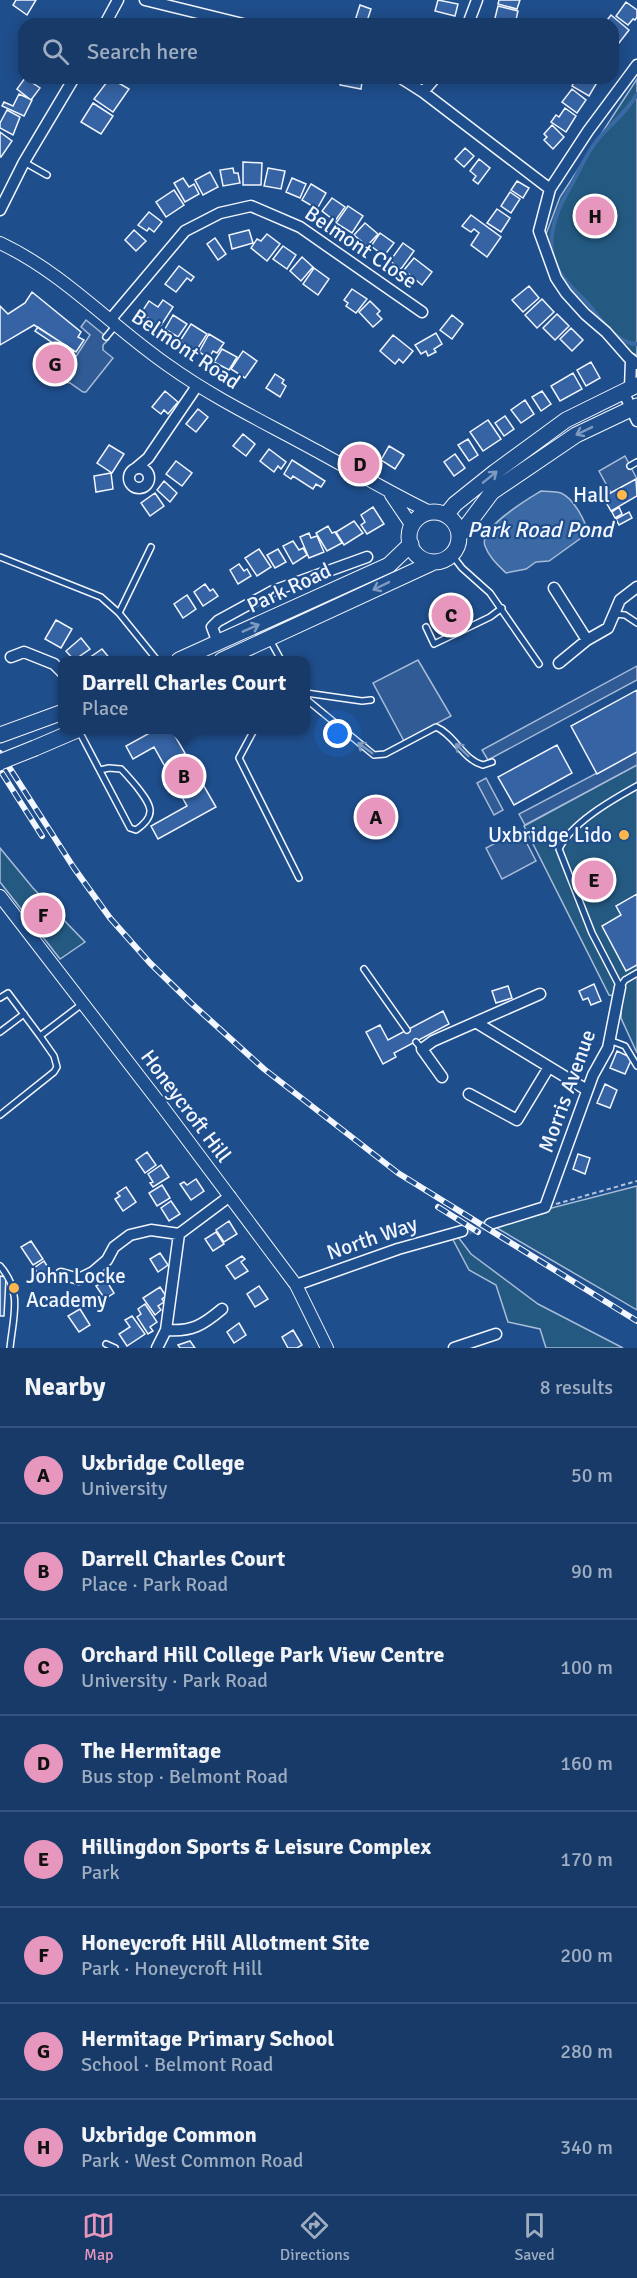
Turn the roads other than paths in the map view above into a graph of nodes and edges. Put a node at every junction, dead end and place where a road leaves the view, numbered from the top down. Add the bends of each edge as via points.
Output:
1 (118, 0) edge
2 (145, 0) edge
3 (477, 0) edge
4 (108, 18) edge
5 (218, 18) edge
6 (470, 18) edge
7 (637, 64) edge
8 (70, 84) edge
9 (410, 84) edge
10 (430, 84) edge
11 (423, 92) junction
12 (24, 162) junction
13 (47, 175) dead end
14 (550, 189) junction
15 (0, 210) edge
16 (0, 243) edge
17 (422, 312) dead end
18 (113, 323) junction
19 (106, 337) dead end
20 (634, 362) edge
21 (197, 386) junction
22 (630, 388) edge
23 (635, 412) edge
24 (148, 458) junction
25 (637, 462) edge
26 (630, 466) dead end
27 (135, 469) junction
28 (149, 476) junction
29 (389, 493) junction
30 (439, 514) junction
31 (412, 526) junction
32 (459, 536) junction
33 (411, 544) junction
34 (151, 548) dead end
35 (452, 555) junction
36 (0, 556) edge
37 (367, 557) dead end
38 (434, 562) junction
39 (637, 587) edge
40 (554, 588) dead end
41 (502, 608) junction
42 (119, 613) junction
43 (615, 614) junction
44 (637, 623) edge
45 (426, 627) dead end
46 (269, 639) junction
47 (587, 640) junction
48 (218, 643) junction
49 (154, 656) edge
50 (187, 656) edge
51 (231, 656) edge
52 (279, 656) edge
53 (11, 657) dead end
54 (559, 663) dead end
55 (539, 664) dead end
56 (58, 668) edge
57 (310, 694) edge
58 (371, 700) dead end
59 (310, 702) edge
60 (58, 714) edge
61 (67, 734) edge
62 (81, 734) edge
63 (251, 734) edge
64 (0, 735) edge
65 (0, 762) edge
66 (492, 762) dead end
67 (100, 770) junction
68 (637, 786) edge
69 (299, 878) dead end
70 (0, 896) edge
71 (364, 969) dead end
72 (637, 973) edge
73 (620, 987) junction
74 (540, 994) dead end
75 (0, 998) edge
76 (83, 1003) junction
77 (24, 1014) junction
78 (477, 1023) junction
79 (408, 1030) dead end
80 (0, 1032) edge
81 (40, 1036) junction
82 (609, 1040) junction
83 (549, 1066) junction
84 (637, 1066) edge
85 (442, 1077) dead end
86 (587, 1090) junction
87 (469, 1094) dead end
88 (0, 1115) edge
89 (230, 1196) junction
90 (490, 1224) tunnel mouth
91 (462, 1231) tunnel mouth
92 (179, 1234) junction
93 (0, 1266) edge
94 (62, 1274) dead end
95 (296, 1285) junction
96 (222, 1309) dead end
97 (166, 1330) junction
98 (496, 1334) dead end
99 (106, 1344) dead end
100 (10, 1348) edge
101 (115, 1348) edge
102 (157, 1348) edge
103 (327, 1348) edge
104 (454, 1348) edge

1 - 4 street
2 - 5 street
3 - 6 street
7 - 14 street
8 - 12 street
9 - 11 street
10 - 11 street
11 - 14 street
12 - 13 lane
12 - 15 street
14 - 20 street via 539,231 555,278
16 - 18 street, Belmont Road via 32,258
17 - 18 street, Belmont Close via 300,227 250,206 220,213 185,231
18 - 19 lane
18 - 21 street, Belmont Road
20 - 22 street
21 - 24 street
21 - 29 street, Belmont Road
22 - 23 street
30 -> 22 main road via 566,420
23 -> 32 main road via 576,435 492,492
24 - 27 street
24 - 28 street
25 - 26 lane
27 - 28 street via 144,469
27 - 28 street via 129,477 135,486 145,486
29 - 30 street, Belmont Road
29 - 31 street
30 - 31 main road via 420,517
30 - 32 main road via 454,522
31 - 33 main road
32 - 35 main road
33 - 38 main road via 419,556
48 -> 33 main road, Park Road via 389,565
34 - 42 lane
35 - 38 main road
35 - 41 lane
36 - 42 lane via 101,597
37 - 48 street via 273,591 218,621 212,627
38 -> 46 main road, Park Road
39 - 43 street via 620,600
40 - 47 street
41 - 45 lane via 434,644
41 - 55 lane
42 - 49 lane
43 - 44 lane
43 - 47 street via 608,628
46 - 51 main road, Park Road
46 - 52 lane
47 - 54 street
48 - 50 main road, Park Road
53 - 56 street via 24,652
57 - 58 lane
66 -> 59 lane via 475,762 436,728 385,754 374,755
60 - 64 main road
61 - 65 main road, bridge
62 - 67 lane
63 - 69 lane via 239,758
67 - 67 lane via 121,770 148,802 149,817 136,830 129,828
68 - 73 lane via 578,825 559,849 592,933
70 - 76 street, Honeycroft Hill
71 - 79 lane
72 - 73 lane
73 - 82 street, Morris Avenue
74 - 78 street
75 - 77 lane via 8,993
76 - 81 lane
76 - 89 street, Honeycroft Hill
77 - 80 lane
77 - 81 lane
78 - 83 street
78 - 85 street via 419,1046
81 - 88 lane via 57,1067
82 - 84 lane via 625,1046
82 - 86 street, Morris Avenue
83 - 86 street
83 - 87 street via 517,1120
86 - 90 street, Morris Avenue via 545,1207
89 - 92 street
89 - 95 street, Honeycroft Hill
91 - 95 street, North Way
92 - 94 street via 151,1230 130,1234 93,1272 79,1279
92 - 97 street
93 - 100 lane via 10,1278 15,1295
95 - 103 street, Honeycroft Hill
96 - 97 street via 197,1327
97 - 102 street
98 - 104 street
99 - 101 lane

